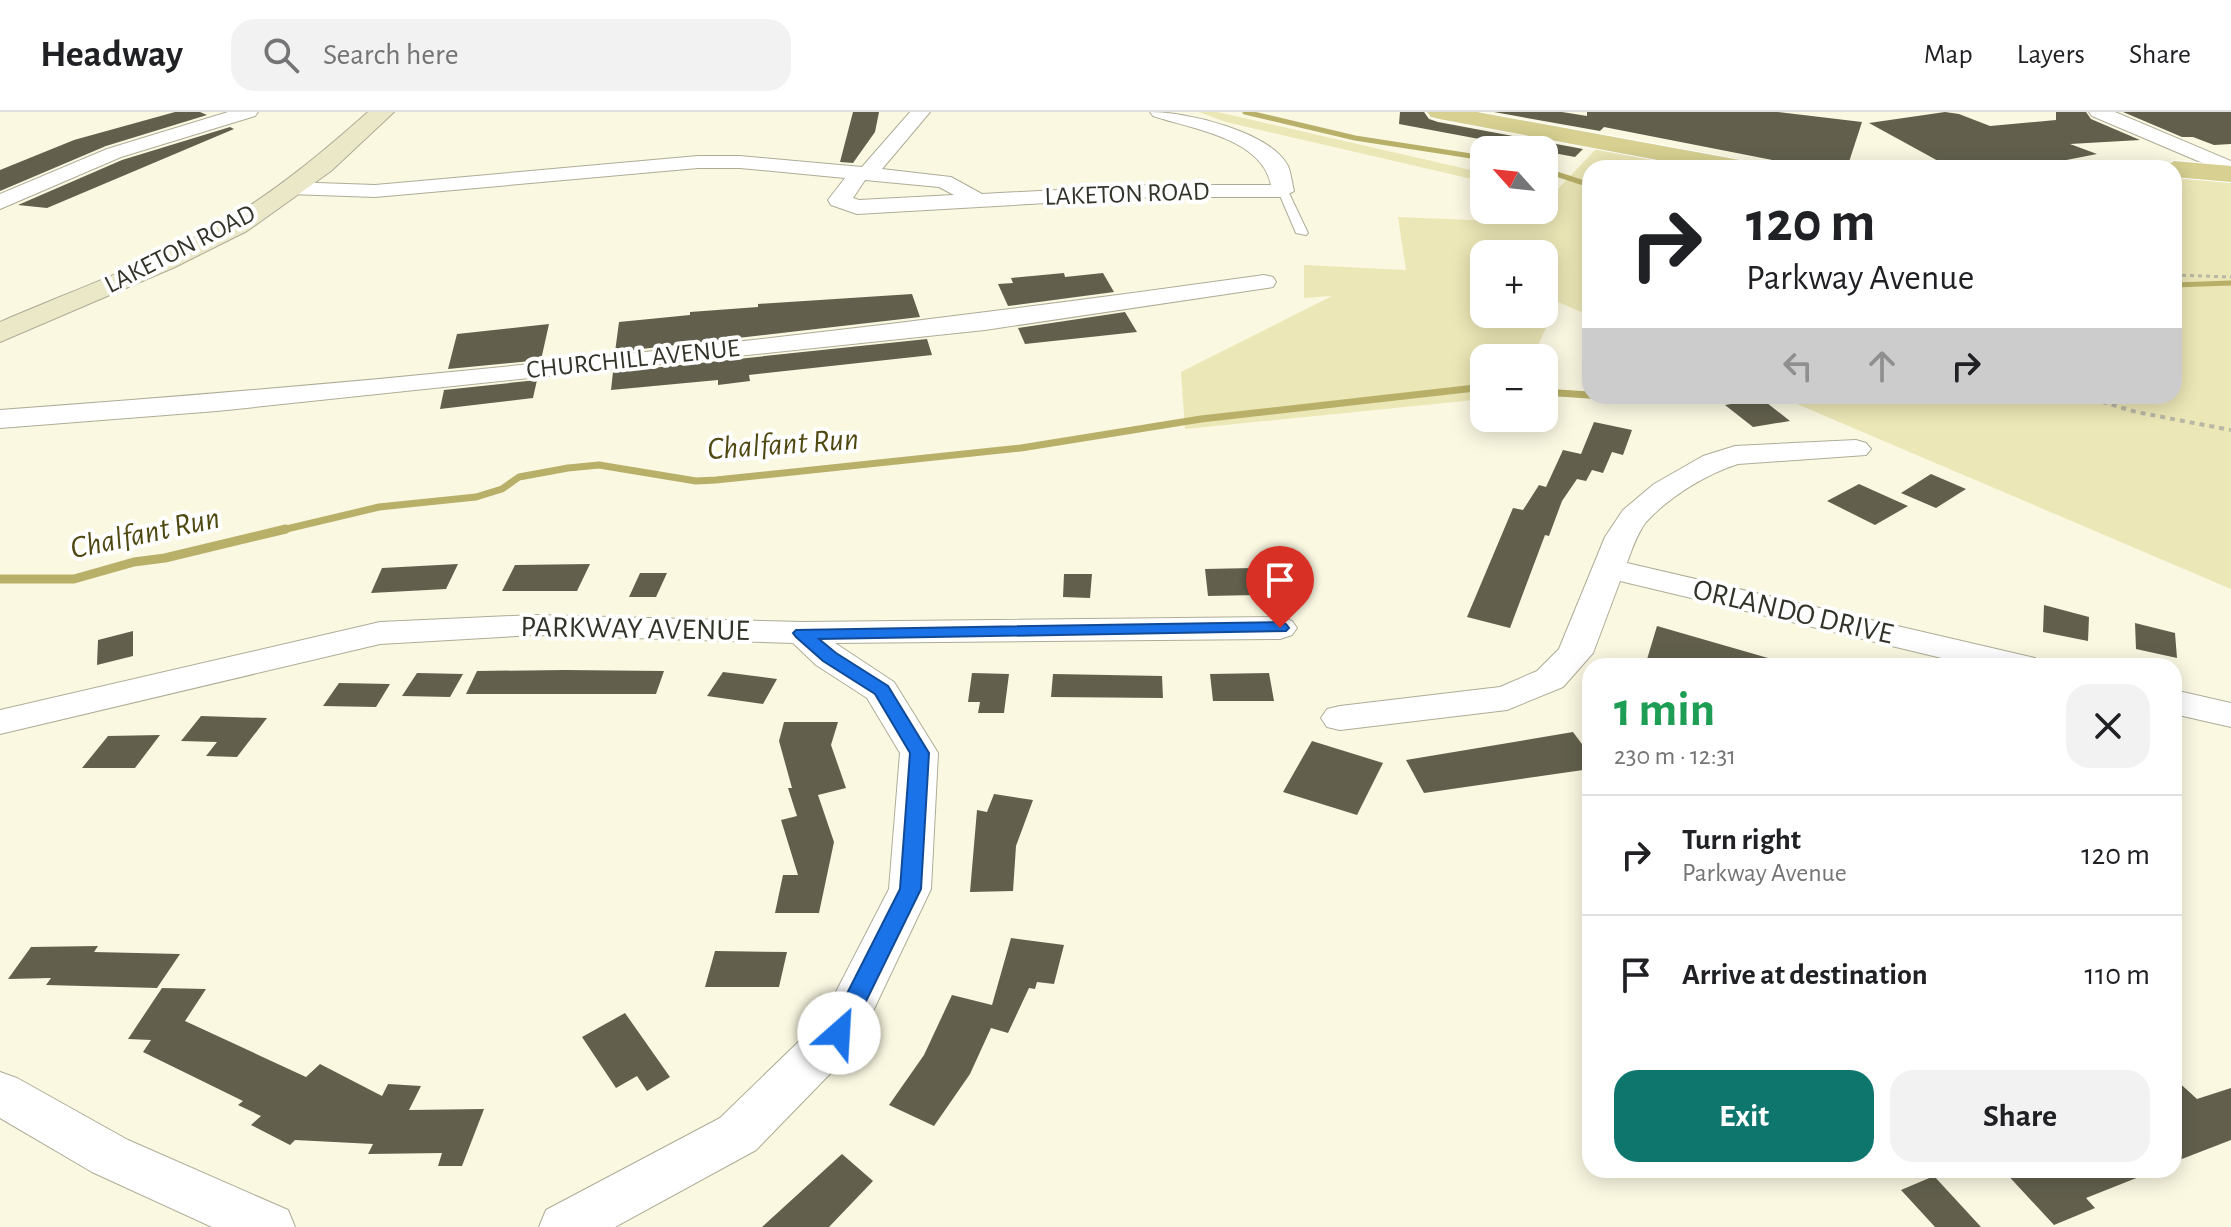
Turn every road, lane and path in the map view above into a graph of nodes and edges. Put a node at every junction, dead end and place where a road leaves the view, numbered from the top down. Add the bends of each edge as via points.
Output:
1 (248, 112) edge
2 (382, 112) edge
3 (920, 112) edge
4 (1160, 112) edge
5 (1439, 112) edge
6 (2099, 112) edge
7 (1697, 160) edge
8 (2182, 169) edge
9 (2231, 172) edge
10 (863, 173) junction
11 (289, 188) junction
12 (1283, 191) junction
13 (0, 202) edge
14 (970, 202) junction
15 (1302, 233) dead end
16 (2182, 275) edge
17 (2231, 277) edge
18 (1264, 282) dead end
19 (0, 333) edge
20 (2110, 404) edge
21 (0, 419) edge
22 (2231, 430) edge
23 (1856, 449) dead end
24 (1611, 569) junction
25 (1280, 628) dead end
26 (802, 633) junction
27 (1988, 658) edge
28 (2182, 704) edge
29 (2231, 715) edge
30 (1340, 718) dead end
31 (0, 722) edge
32 (0, 1093) edge
33 (269, 1227) edge
34 (565, 1227) edge

1 - 13 street via 114,153
2 - 11 street, LAKETON ROAD
3 - 10 street
4 - 12 street via 1246,140 1278,167
5 - 7 main road
6 - 9 street
8 - 9 main road
10 - 11 street via 698,162 375,191
10 - 14 street via 944,181 967,191 973,197
10 - 14 street, LAKETON ROAD via 839,200 842,203 879,208
11 - 19 street, LAKETON ROAD via 237,225
12 - 14 street, LAKETON ROAD via 1152,191
12 - 15 lane
16 - 17 path
18 - 21 street, CHURCHILL AVENUE via 969,324 217,403
20 - 22 path
23 - 24 street via 1735,455 1713,462 1665,490 1634,517
24 - 27 street, ORLANDO DRIVE
24 - 30 street via 1575,653 1550,679 1507,698
25 - 26 street, PARKWAY AVENUE
26 - 31 street, PARKWAY AVENUE via 534,625 380,633
26 - 34 street via 881,690 919,753 910,889 839,1033 738,1134
28 - 29 street
32 - 33 street via 110,1156

